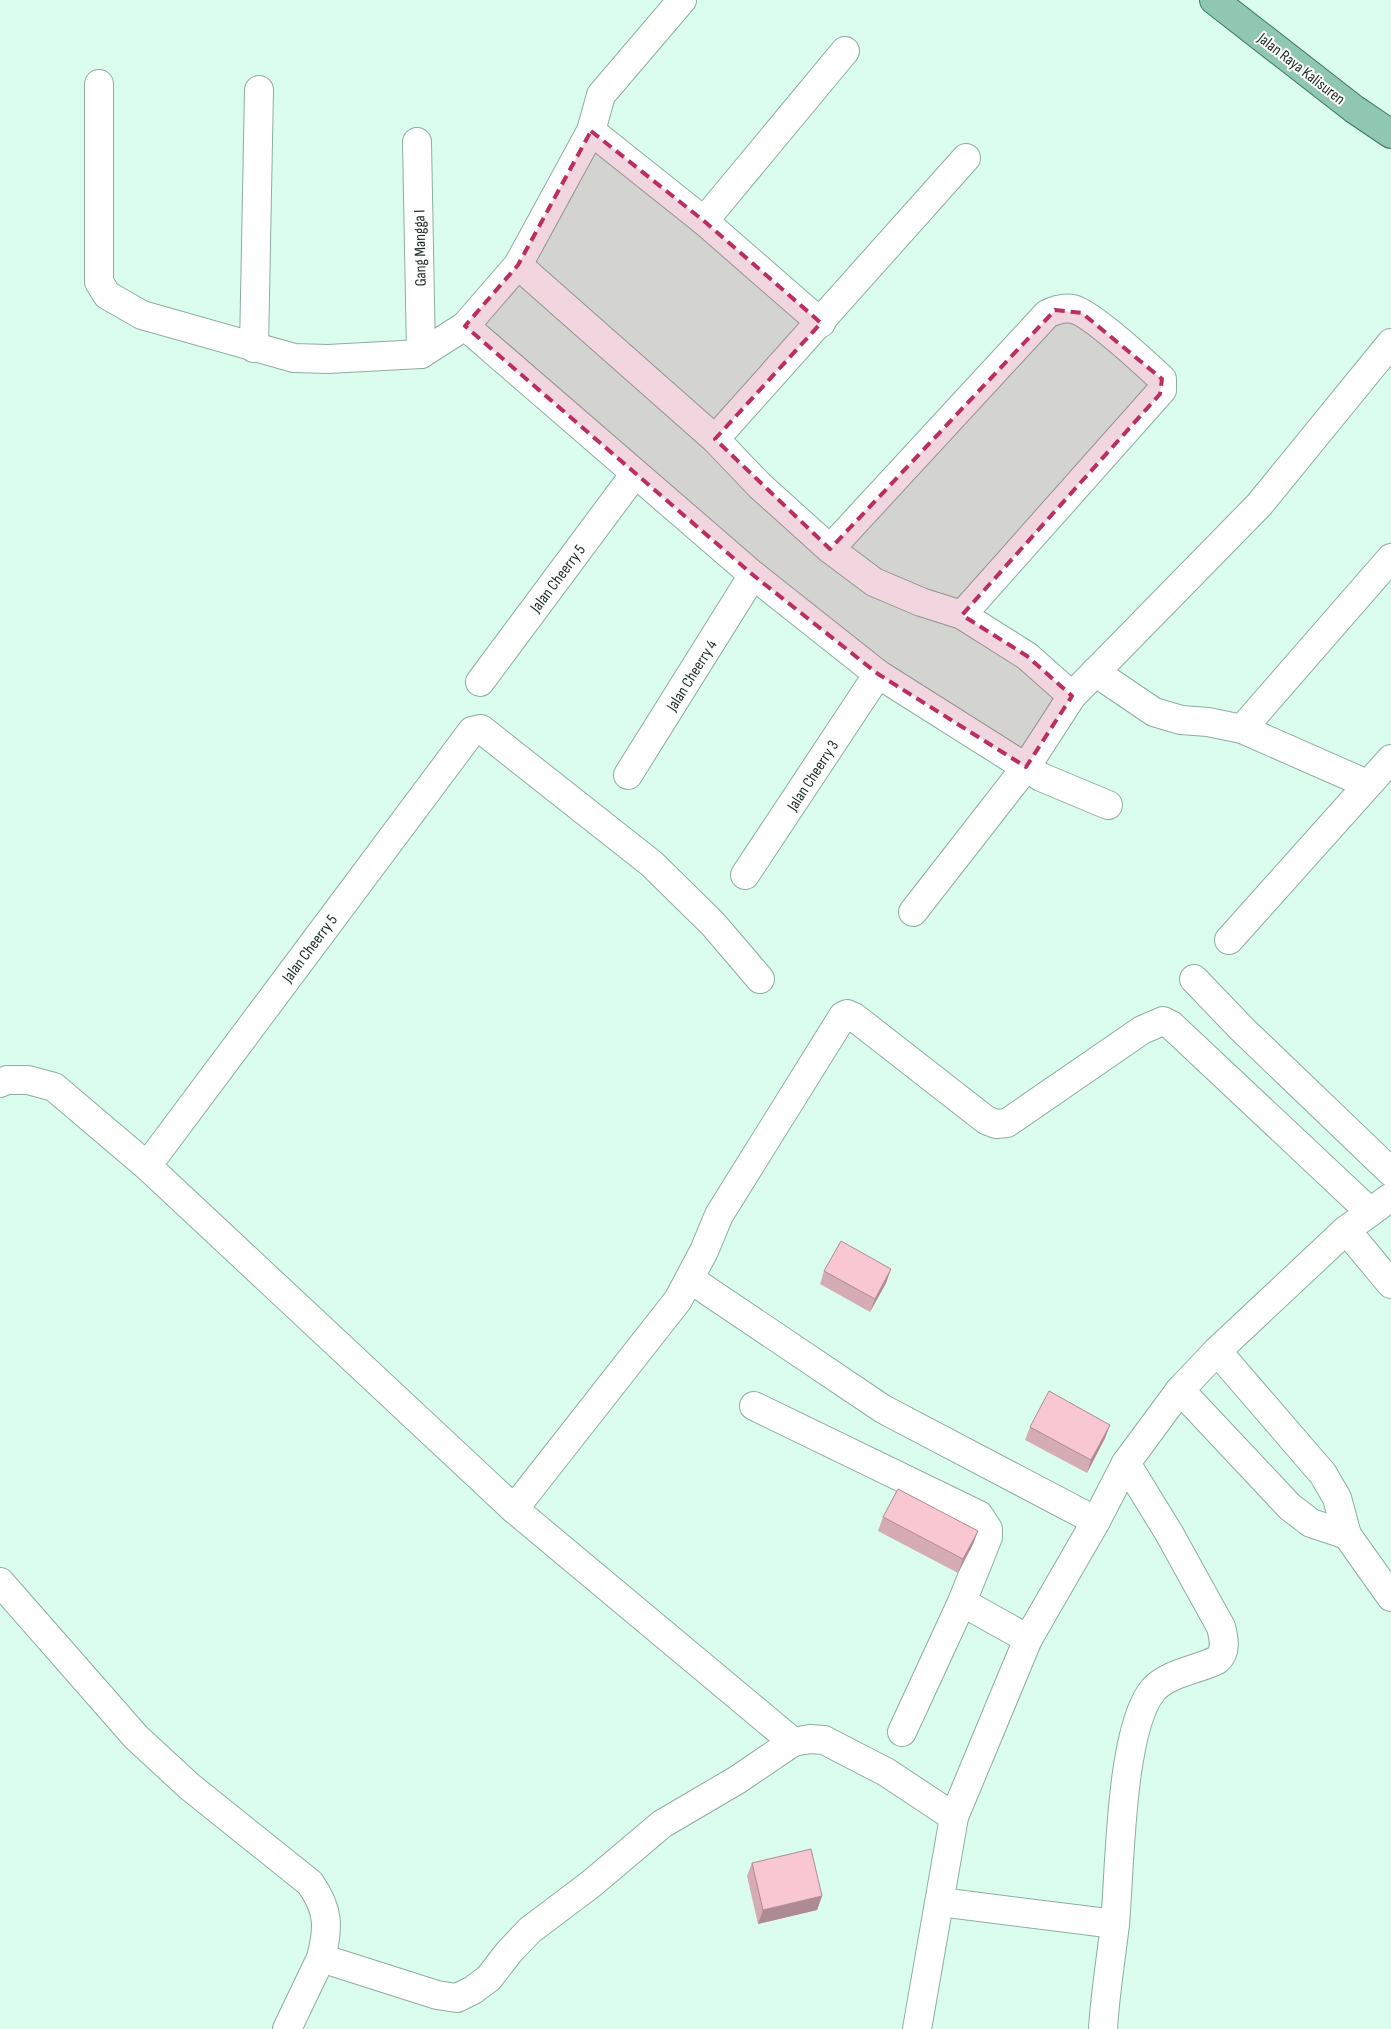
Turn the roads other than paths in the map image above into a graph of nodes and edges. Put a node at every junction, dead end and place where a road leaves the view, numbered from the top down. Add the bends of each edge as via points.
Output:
1 (682, 0) edge
2 (1214, 0) edge
3 (845, 51) dead end
4 (100, 84) dead end
5 (259, 90) dead end
6 (590, 131) junction
7 (1391, 134) edge
8 (417, 142) dead end
9 (966, 158) dead end
10 (704, 220) junction
11 (518, 265) junction
12 (821, 323) junction
13 (465, 326) junction
14 (1391, 342) edge
15 (254, 348) junction
16 (421, 354) junction
17 (715, 439) junction
18 (634, 475) junction
19 (830, 549) junction
20 (1391, 558) edge
21 (753, 575) junction
22 (962, 615) junction
23 (1095, 672) junction
24 (878, 674) junction
25 (480, 682) dead end
26 (1072, 696) junction
27 (1242, 729) junction
28 (1391, 759) edge
29 (1026, 767) junction
30 (628, 774) dead end
31 (1367, 784) junction
32 (1108, 805) dead end
33 (745, 875) dead end
34 (913, 912) dead end
35 (1229, 940) dead end
36 (760, 979) dead end
37 (1194, 979) dead end
38 (0, 1083) edge
39 (146, 1166) junction
40 (1391, 1172) edge
41 (1380, 1204) edge
42 (1346, 1230) junction
43 (690, 1279) junction
44 (1391, 1284) edge
45 (1217, 1351) junction
46 (1180, 1390) junction
47 (754, 1406) dead end
48 (1126, 1463) junction
49 (514, 1510) junction
50 (1096, 1521) junction
51 (1346, 1535) junction
52 (0, 1582) edge
53 (1391, 1597) edge
54 (962, 1602) junction
55 (1028, 1639) junction
56 (902, 1732) dead end
57 (792, 1742) junction
58 (954, 1818) junction
59 (940, 1902) junction
60 (1115, 1924) junction
61 (321, 1958) junction
62 (287, 2029) edge
63 (917, 2029) edge
64 (1103, 2029) edge

1 - 6 street via 601,95
2 - 7 main road, Jalan Raya Kalisuren via 1354,110
3 - 10 street
4 - 15 street via 102,289 142,315
5 - 15 street
6 - 10 street
6 - 11 street
8 - 16 street, Gang Mangga I
9 - 12 street
10 - 12 street
11 - 13 street
11 - 17 street
12 - 17 street
13 - 16 street
13 - 18 street via 582,425
14 - 23 street via 1259,505
15 - 16 street via 294,358
17 - 19 street via 760,486
18 - 21 street
18 - 25 street, Jalan Cheerry 5
19 - 22 street via 874,582
19 - 22 street via 1047,314 1055,310 1075,309 1130,349 1162,379 1162,390
20 - 27 street
21 - 24 street
21 - 30 street, Jalan Cheerry 4
22 - 26 street via 1027,656
23 - 26 street
23 - 27 street via 1154,712 1181,720
24 - 29 street
24 - 33 street, Jalan Cheerry 3
26 - 29 street
27 - 31 street
28 - 31 street
29 - 32 street via 1041,777
29 - 34 street
31 - 35 street
36 - 39 street, Jalan Cheerry 5 via 713,924 652,864 481,729 472,731
37 - 40 street via 1242,1030
38 - 39 street via 28,1080 54,1087
39 - 49 street
41 - 42 street
41 - 43 street via 1163,1021 1142,1030 1006,1123 996,1124 986,1120 847,1014 719,1215
42 - 44 street
42 - 45 street
43 - 49 street via 678,1300
43 - 50 street via 883,1409
45 - 46 street
45 - 51 street via 1323,1474 1337,1498
46 - 48 street
46 - 51 street via 1290,1507 1312,1523
47 - 54 street via 979,1515 988,1529 986,1545
48 - 50 street
48 - 60 street via 1221,1627 1224,1641 1220,1658 1162,1681 1144,1705 1135,1730 1127,1783
49 - 57 street
50 - 55 street
51 - 53 street
52 - 61 street via 136,1737 189,1786 310,1883 323,1905 326,1918 328,1932
54 - 55 street
54 - 56 street
55 - 58 street
57 - 58 street via 824,1740 886,1772
57 - 61 street via 662,1824 530,1930 489,1978 457,1998 437,1995
58 - 59 street
59 - 60 street
59 - 63 street
60 - 64 street
61 - 62 street

